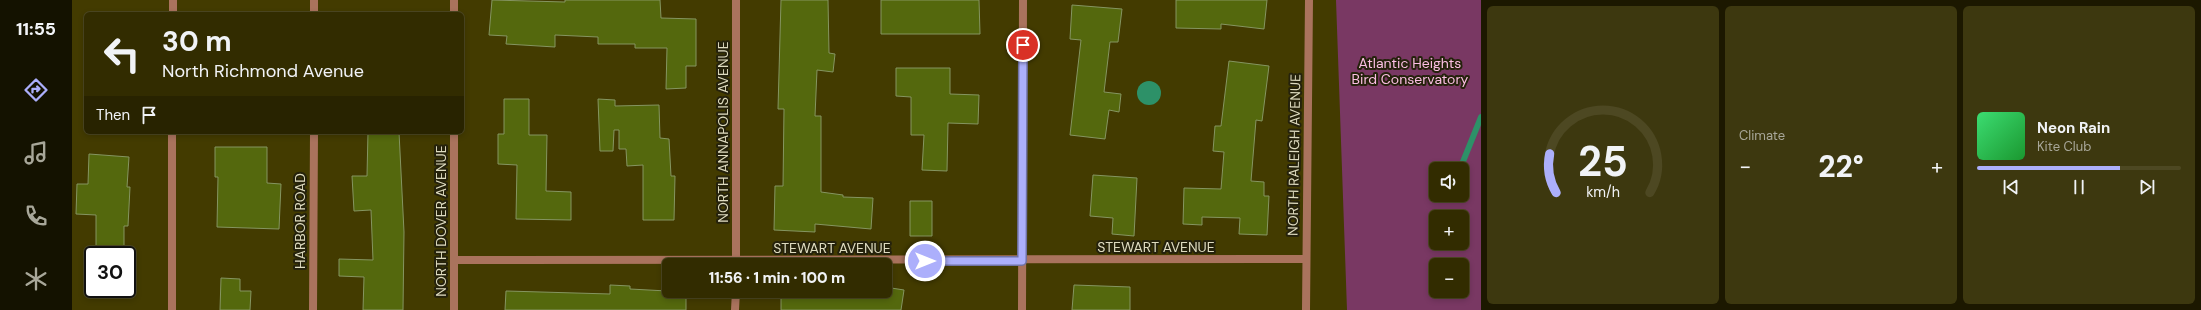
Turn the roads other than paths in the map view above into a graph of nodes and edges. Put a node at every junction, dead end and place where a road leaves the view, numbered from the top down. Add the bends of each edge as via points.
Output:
1 (172, 0) edge
2 (314, 0) edge
3 (454, 0) edge
4 (736, 0) edge
5 (1023, 0) edge
6 (1309, 0) edge
7 (172, 12) edge
8 (314, 12) edge
9 (454, 12) edge
10 (172, 134) edge
11 (314, 134) edge
12 (454, 134) edge
13 (736, 258) edge
14 (1306, 259) junction
15 (454, 260) junction
16 (1022, 261) junction
17 (662, 262) edge
18 (892, 262) edge
19 (736, 298) edge
20 (172, 310) edge
21 (313, 310) edge
22 (454, 310) edge
23 (736, 310) edge
24 (1022, 310) edge
25 (1306, 310) edge

1 - 7 street
2 - 8 street
3 - 9 street
4 - 13 street, NORTH ANNAPOLIS AVENUE
5 - 16 street
6 - 14 street, NORTH RALEIGH AVENUE
10 - 20 street
11 - 21 street, HARBOR ROAD
12 - 15 street, NORTH DOVER AVENUE
14 - 16 street, STEWART AVENUE
14 - 25 street, NORTH RALEIGH AVENUE
15 - 17 street, STEWART AVENUE
15 - 22 street, NORTH DOVER AVENUE
16 - 18 street, STEWART AVENUE
16 - 24 street
19 - 23 street

